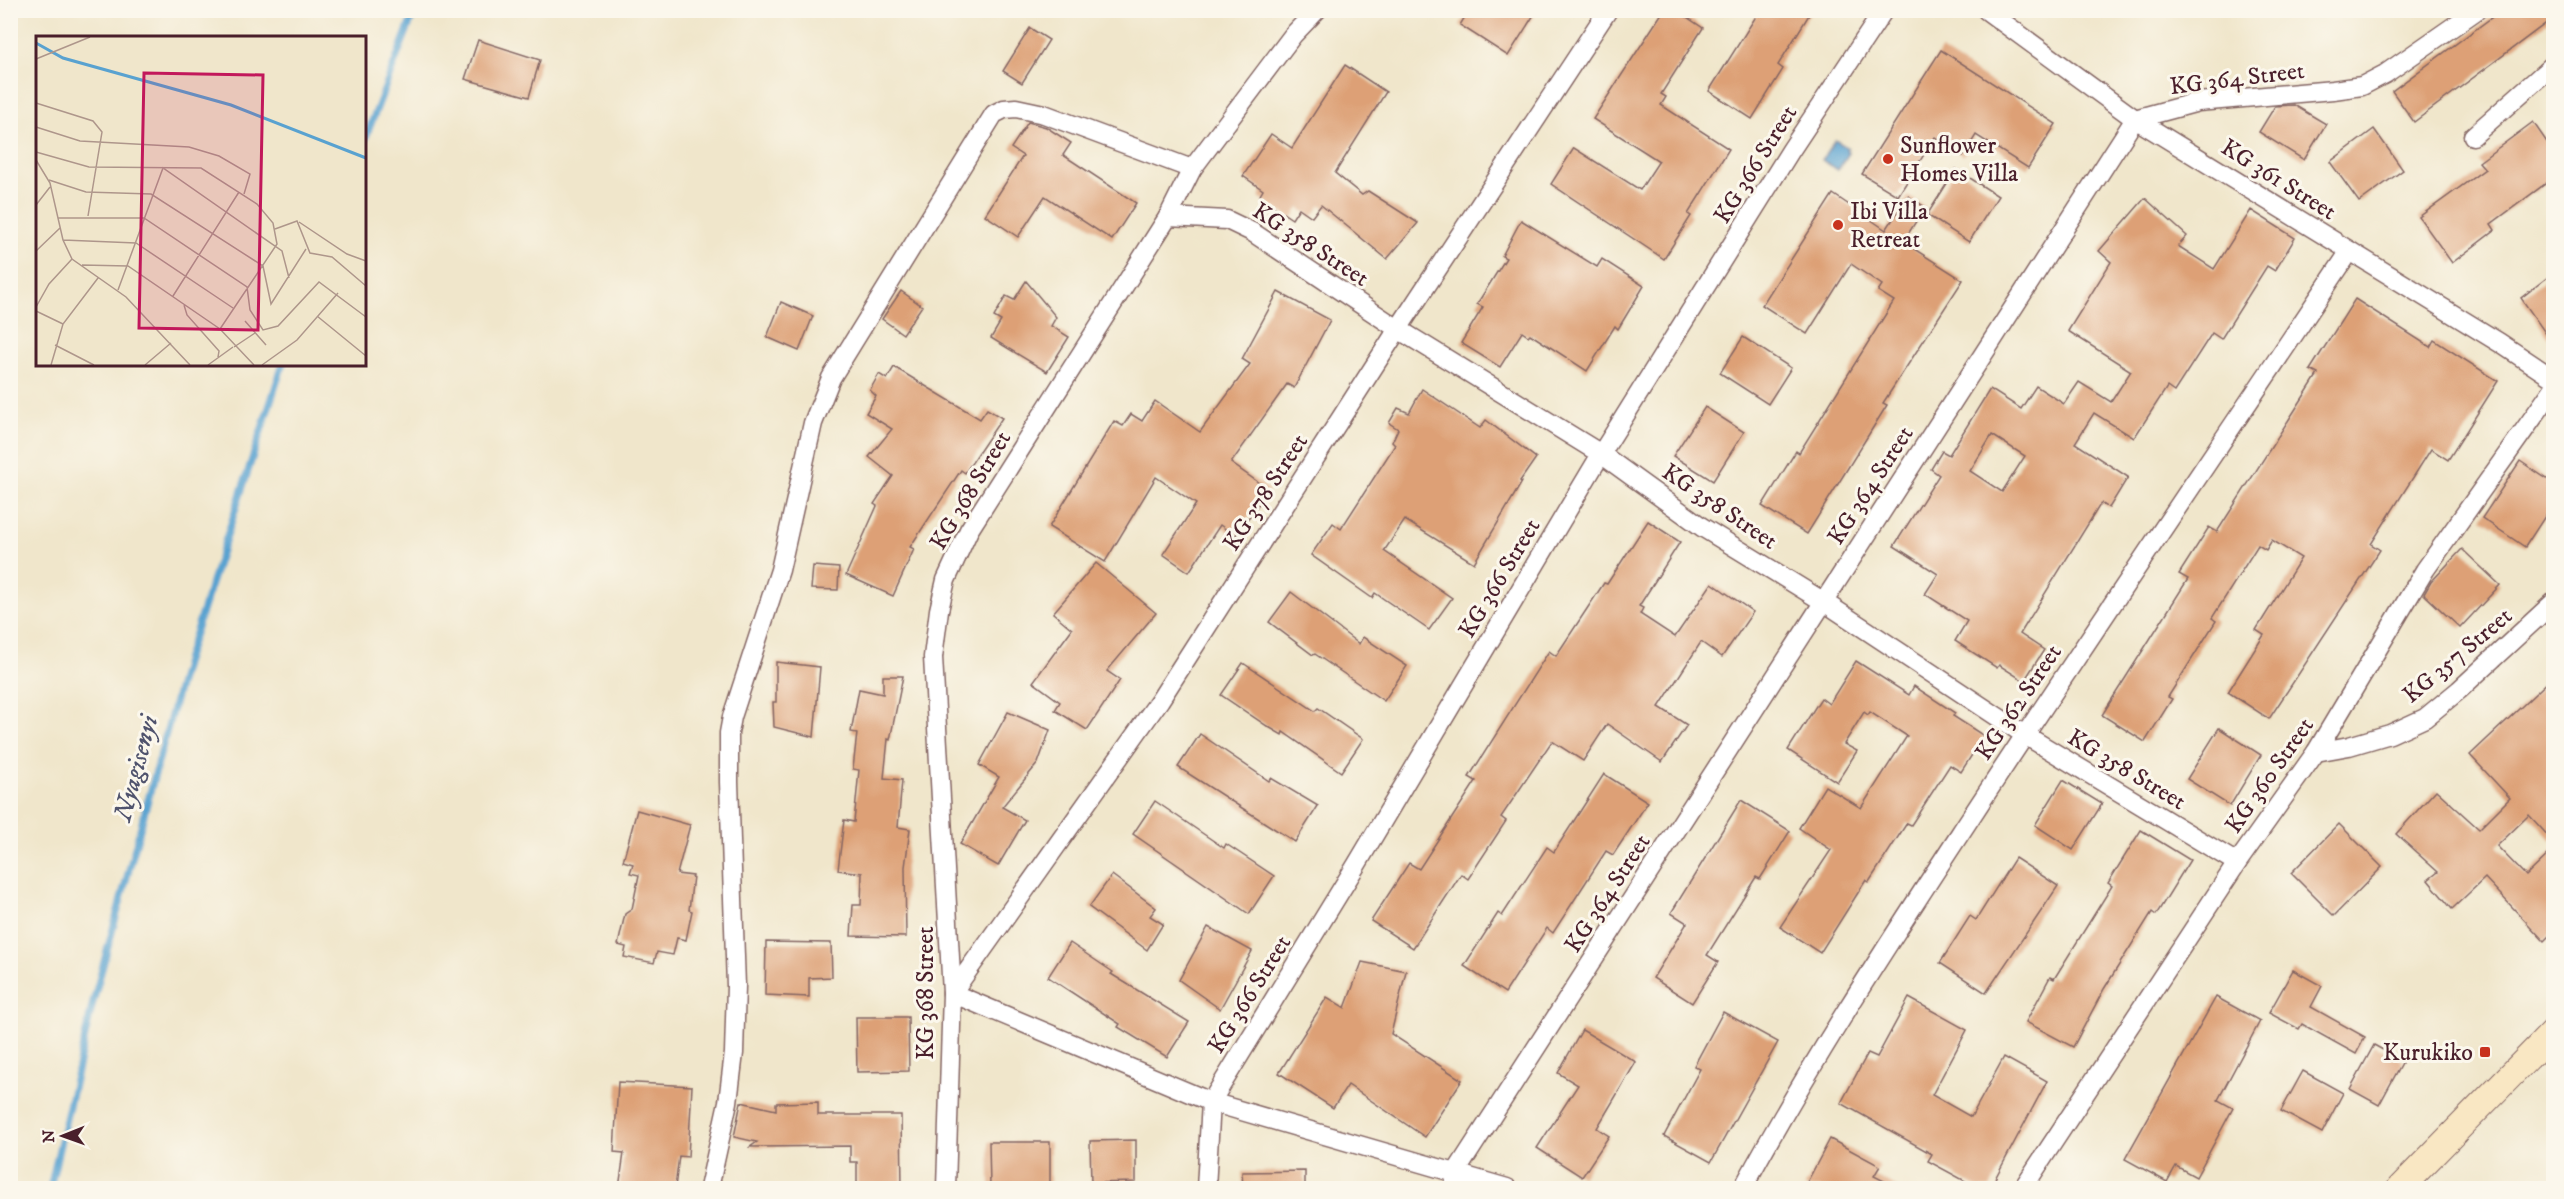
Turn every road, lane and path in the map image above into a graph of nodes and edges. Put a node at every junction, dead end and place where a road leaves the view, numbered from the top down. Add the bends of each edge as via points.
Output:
1 (1317, 10) edge
2 (1608, 10) edge
3 (1884, 10) edge
4 (1986, 10) edge
5 (2477, 10) edge
6 (2553, 64) edge
7 (2135, 118) junction
8 (2473, 136) dead end
9 (1192, 169) junction
10 (1168, 217) junction
11 (2350, 251) junction
12 (1398, 329) junction
13 (2553, 379) edge
14 (2553, 388) edge
15 (1601, 454) junction
16 (1824, 602) junction
17 (2553, 602) edge
18 (2025, 735) junction
19 (2316, 752) junction
20 (2237, 863) junction
21 (952, 993) junction
22 (2553, 1031) edge
23 (1211, 1102) junction
24 (1455, 1180) edge
25 (709, 1188) edge
26 (945, 1188) edge
27 (1206, 1188) edge
28 (1507, 1188) edge
29 (1743, 1188) edge
30 (2023, 1188) edge
31 (2400, 1188) edge

1 - 9 street, KG 368 Street via 1293,35
2 - 12 street, KG 378 Street
3 - 15 street, KG 366 Street via 1791,150
4 - 7 street, KG 361 Street
5 - 7 street, KG 364 Street via 2362,86 2198,102
6 - 8 street
7 - 11 street, KG 361 Street
7 - 16 street, KG 364 Street
9 - 10 street, KG 368 Street
9 - 25 street via 1044,114 1016,108 994,114 831,378 813,423 780,570 729,733 736,986 734,1053 728,1102
10 - 12 street, KG 358 Street via 1227,220 1252,232
10 - 21 street, KG 368 Street via 969,530 946,580 933,657
11 - 13 street, KG 361 Street
11 - 18 street, KG 362 Street
12 - 15 street, KG 358 Street
12 - 21 street, KG 378 Street via 1160,700
14 - 19 street, KG 360 Street via 2425,570
15 - 16 street, KG 358 Street via 1702,527
15 - 23 street, KG 366 Street
16 - 18 street, KG 358 Street
16 - 24 street, KG 364 Street
17 - 19 street, KG 357 Street via 2425,718 2390,734
18 - 20 street, KG 358 Street
18 - 29 street, KG 362 Street via 1787,1105
19 - 20 street, KG 360 Street
20 - 30 street, KG 360 Street
21 - 23 street
21 - 26 street, KG 368 Street
22 - 31 main road
23 - 24 street
23 - 27 street, KG 366 Street
24 - 28 street

